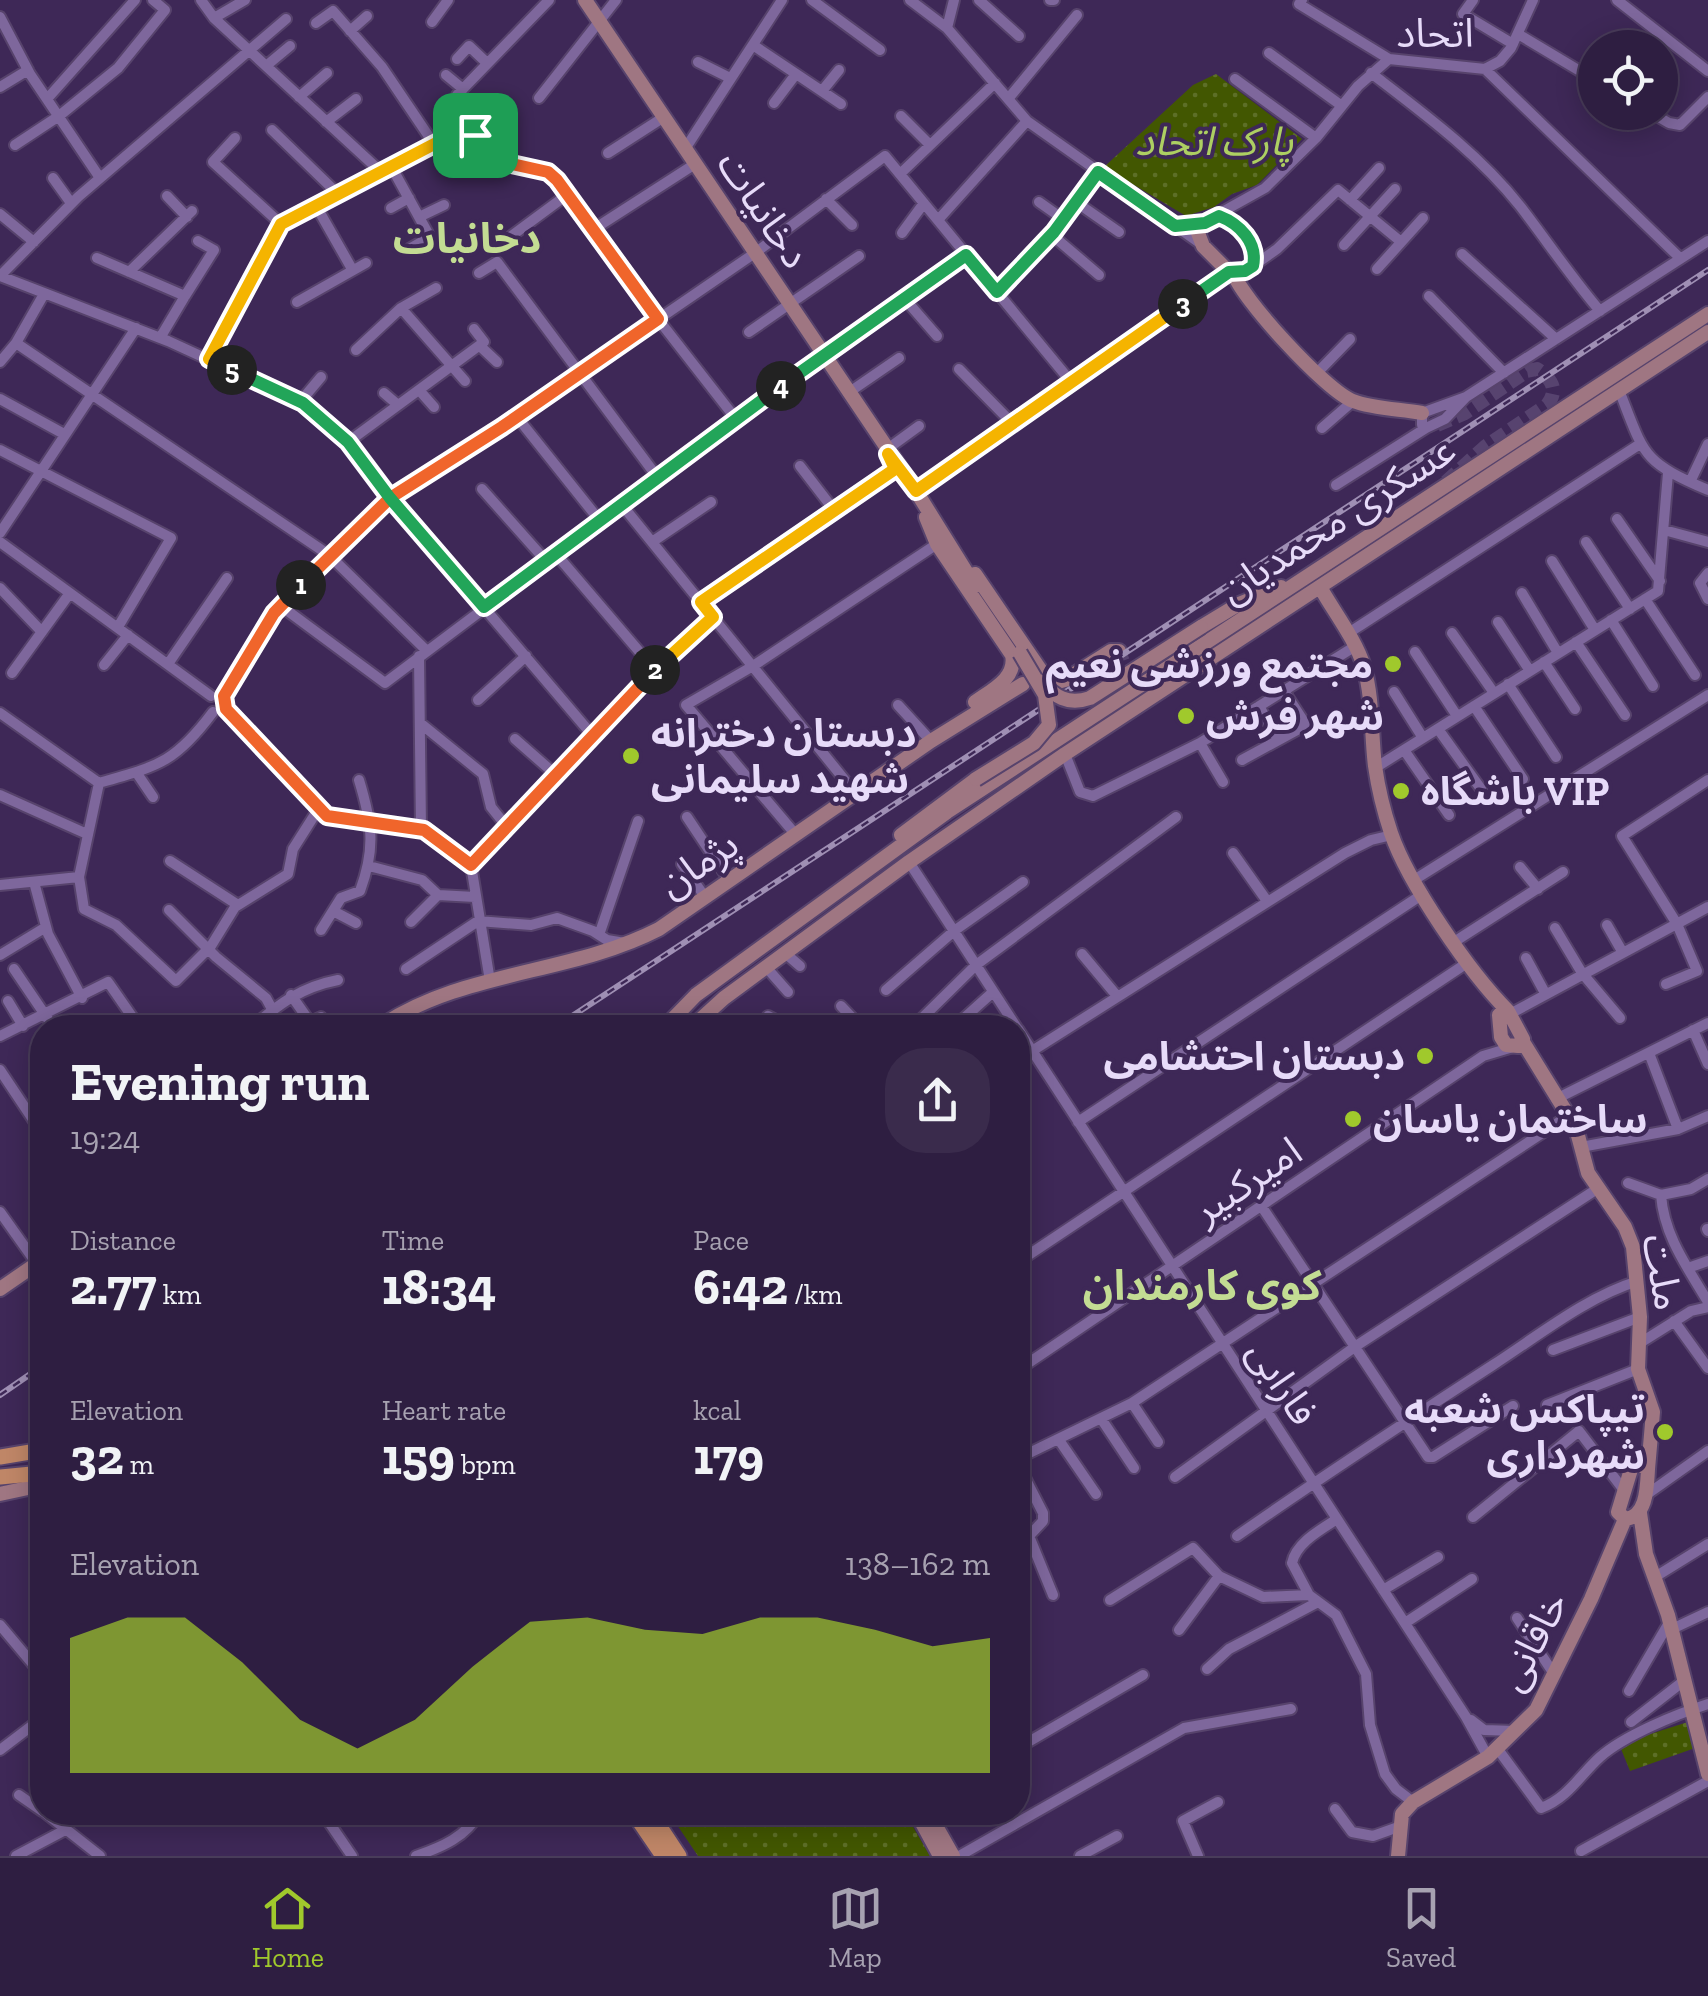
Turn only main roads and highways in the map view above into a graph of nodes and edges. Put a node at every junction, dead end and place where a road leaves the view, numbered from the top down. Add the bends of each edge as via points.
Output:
1 (585, 0) edge
2 (1253, 266) junction
3 (1231, 272) junction
4 (1256, 304) junction
5 (1708, 314) edge
6 (1708, 332) edge
7 (1424, 421) tunnel mouth
8 (887, 452) junction
9 (916, 491) junction
10 (926, 510) junction
11 (1314, 582) junction
12 (1247, 617) junction
13 (1118, 651) dead end
14 (1156, 668) dead end
15 (1044, 683) junction
16 (1023, 684) dead end
17 (1106, 702) dead end
18 (935, 739) junction
19 (947, 812) junction
20 (899, 846) junction
21 (909, 862) junction
22 (870, 867) junction
23 (1487, 992) junction
24 (1509, 1012) junction
25 (402, 1015) edge
26 (677, 1015) edge
27 (711, 1015) edge
28 (1499, 1027) junction
29 (1517, 1045) junction
30 (30, 1269) edge
31 (0, 1289) edge
32 (1652, 1436) junction
33 (30, 1448) edge
34 (0, 1454) edge
35 (1632, 1466) junction
36 (1648, 1469) junction
37 (30, 1474) edge
38 (0, 1477) edge
39 (30, 1488) edge
40 (0, 1494) edge
41 (1632, 1516) junction
42 (1707, 1768) edge
43 (643, 1825) edge
44 (659, 1825) edge
45 (925, 1825) edge
46 (939, 1846) edge
47 (663, 1856) edge
48 (679, 1856) edge
49 (956, 1856) edge
50 (1398, 1856) edge

1 - 8 main road, دخانیات
2 - 3 main road
2 - 3 main road via 1253,246 1216,220 1198,233
2 - 4 main road
3 - 4 main road
3 - 9 main road
4 - 7 main road via 1316,374 1353,401
5 - 11 main road, عسکری محمدیان
6 - 11 main road, عسکری محمدیان
8 - 9 main road, دخانیات
8 - 10 main road, دخانیات
9 - 10 main road, دخانیات
10 - 15 main road, دخانیات, bridge
10 - 15 main road via 941,523
10 - 18 main road via 938,544 1014,663 1005,680
11 - 12 main road, عسکری محمدیان
11 - 15 main road, bridge via 1238,604 1082,701 1058,698
11 - 21 main road, عسکری محمدیان
11 - 23 main road via 1363,663 1375,768 1392,835
12 - 14 main road via 1238,616
12 - 19 main road, عسکری محمدیان
13 - 15 main road via 1065,680
15 - 22 main road, bridge via 1044,735 920,819
16 - 18 main road, پژمان
17 - 19 main road via 958,798
18 - 25 main road, پژمان via 631,944 490,981
19 - 20 main road, عسکری محمدیان
20 - 21 main road
20 - 22 main road, عسکری محمدیان
21 - 27 main road, عسکری محمدیان
22 - 26 main road, عسکری محمدیان
23 - 24 main road
23 - 28 main road
24 - 28 main road via 1498,1015
24 - 29 main road via 1520,1027
28 - 29 main road via 1504,1043
29 - 32 main road, ملت via 1568,1116 1597,1189 1633,1247 1638,1368 1654,1412
30 - 31 main road
32 - 35 main road
32 - 36 main road, ملت
33 - 34 main road
35 - 36 main road
35 - 41 main road via 1618,1512
36 - 41 main road, خاقانی via 1645,1495
37 - 38 main road
39 - 40 main road
41 - 42 main road via 1671,1625
41 - 50 main road, خاقانی via 1536,1710 1492,1753 1413,1802 1402,1814
43 - 47 main road
44 - 48 main road
45 - 46 main road
46 - 49 main road

